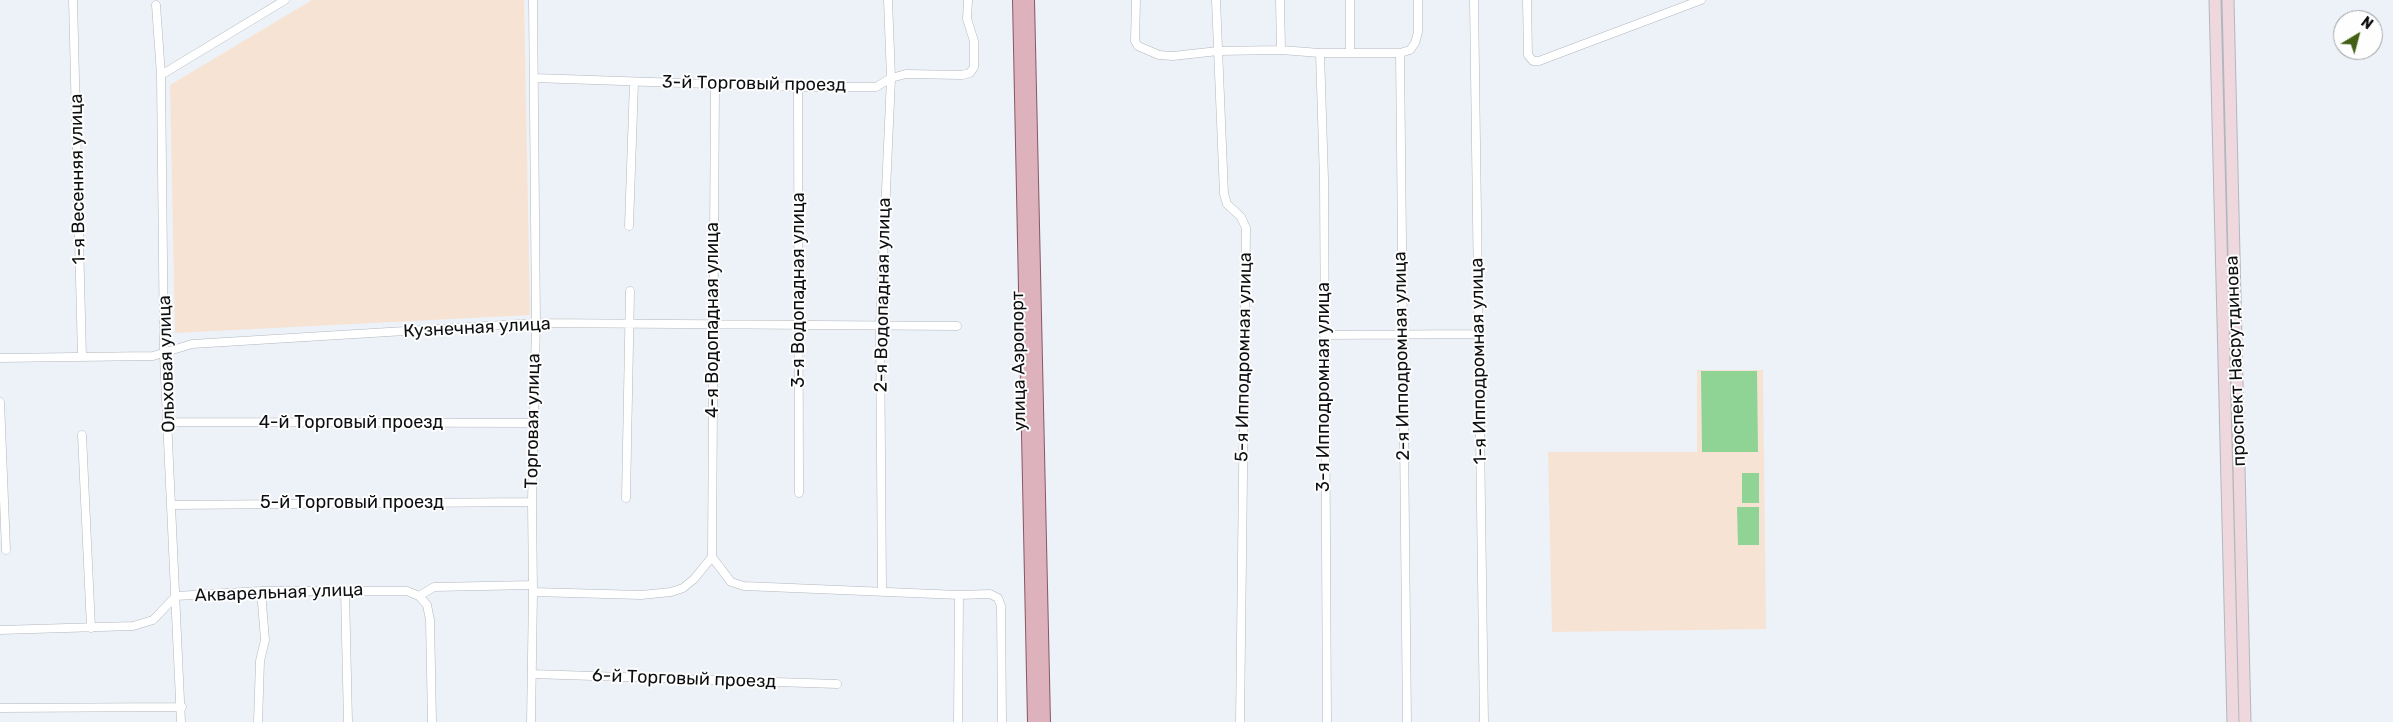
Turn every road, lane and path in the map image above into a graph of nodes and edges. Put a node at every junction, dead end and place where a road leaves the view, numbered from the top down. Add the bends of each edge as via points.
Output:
1 (73, 0) edge
2 (285, 0) edge
3 (533, 0) edge
4 (888, 0) edge
5 (968, 0) edge
6 (1018, 0) edge
7 (1028, 0) edge
8 (1136, 0) edge
9 (1216, 0) edge
10 (1280, 0) edge
11 (1350, 0) edge
12 (1418, 0) edge
13 (1474, 0) edge
14 (1527, 0) edge
15 (1701, 0) edge
16 (2215, 0) edge
17 (2228, 0) edge
18 (156, 5) dead end
19 (1281, 50) junction
20 (1218, 51) junction
21 (1320, 53) junction
22 (1350, 53) junction
23 (1400, 53) junction
24 (161, 75) junction
25 (534, 78) junction
26 (891, 78) junction
27 (634, 82) junction
28 (715, 84) junction
29 (798, 87) junction
30 (629, 226) dead end
31 (630, 291) dead end
32 (536, 323) junction
33 (628, 324) junction
34 (712, 325) junction
35 (880, 325) junction
36 (798, 326) junction
37 (957, 326) dead end
38 (1480, 334) junction
39 (1324, 335) junction
40 (1402, 335) junction
41 (164, 354) junction
42 (0, 358) edge
43 (82, 358) junction
44 (0, 402) edge
45 (169, 422) junction
46 (533, 423) junction
47 (82, 435) dead end
48 (799, 493) dead end
49 (626, 498) dead end
50 (532, 502) junction
51 (172, 504) junction
52 (6, 550) dead end
53 (712, 557) junction
54 (533, 589) junction
55 (262, 591) junction
56 (345, 591) junction
57 (882, 591) junction
58 (959, 595) junction
59 (176, 596) junction
60 (419, 596) junction
61 (91, 628) junction
62 (0, 630) edge
63 (532, 674) junction
64 (837, 684) dead end
65 (182, 707) junction
66 (0, 708) edge
67 (181, 722) edge
68 (258, 722) edge
69 (348, 722) edge
70 (432, 722) edge
71 (531, 722) edge
72 (958, 722) edge
73 (1002, 722) edge
74 (1034, 722) edge
75 (1044, 722) edge
76 (1240, 722) edge
77 (1327, 722) edge
78 (1407, 722) edge
79 (1484, 722) edge
80 (2233, 722) edge
81 (2245, 722) edge

1 - 43 street, 1-я Весенняя улица
2 - 24 street
3 - 25 street, Торговая улица
4 - 26 street, 2-я Водопадная улица
5 - 26 street, 3-й Торговый проезд via 968,28 974,41 974,66 970,73 906,74
6 - 74 main road, улица Аэропорт
7 - 75 main road, улица Аэропорт
8 - 20 street via 1135,41 1138,46 1159,55 1173,56
9 - 20 street, 5-я Ипподромная улица
10 - 19 street
11 - 22 street
12 - 23 street via 1415,43 1410,50
13 - 38 street, 1-я Ипподромная улица
14 - 15 street via 1528,55 1539,61
16 - 80 main road, проспект Насрутдинова
17 - 81 main road, проспект Насрутдинова
18 - 24 street, Ольховая улица
19 - 20 street
19 - 21 street
20 - 76 street, 5-я Ипподромная улица via 1224,194 1227,204 1242,217 1246,228
21 - 22 street
21 - 39 street, 3-я Ипподромная улица
22 - 23 street
23 - 40 street, 2-я Ипподромная улица
24 - 41 street, Ольховая улица
25 - 27 street, 3-й Торговый проезд
25 - 32 street, Торговая улица
26 - 29 street, 3-й Торговый проезд via 876,87
26 - 35 street, 2-я Водопадная улица
27 - 28 street, 3-й Торговый проезд
27 - 30 street
28 - 29 street, 3-й Торговый проезд
28 - 34 street, 4-я Водопадная улица
29 - 36 street, 3-я Водопадная улица
31 - 33 street
32 - 33 street, Кузнечная улица
32 - 41 street, Кузнечная улица via 192,344
32 - 46 street, Торговая улица
33 - 34 street, Кузнечная улица
33 - 49 street
34 - 36 street, Кузнечная улица
34 - 53 street, 4-я Водопадная улица
35 - 36 street, Кузнечная улица
35 - 37 street, Кузнечная улица
35 - 57 street, 2-я Водопадная улица
36 - 48 street, 3-я Водопадная улица
38 - 40 street
38 - 79 street, 1-я Ипподромная улица
39 - 40 street
39 - 77 street, 3-я Ипподромная улица
40 - 78 street, 2-я Ипподромная улица
41 - 43 street, Кузнечная улица
41 - 45 street, Ольховая улица
42 - 43 street, Кузнечная улица
44 - 52 street
45 - 46 street, 4-й Торговый проезд
45 - 51 street, Ольховая улица
46 - 50 street, Торговая улица
47 - 61 street
50 - 51 street, 5-й Торговый проезд
50 - 54 street, Торговая улица
51 - 59 street, Ольховая улица
53 - 54 street via 694,579 671,592 641,595
53 - 57 street via 731,582 744,586
54 - 60 street via 434,587
54 - 63 street, Торговая улица
55 - 56 street, Акварельная улица
55 - 59 street, Акварельная улица
55 - 68 street via 265,640 260,661
56 - 60 street, Акварельная улица via 395,589
56 - 69 street
57 - 58 street
58 - 72 street
58 - 73 street via 990,594 998,598 1001,606
59 - 61 street, Акварельная улица via 153,620 133,626
59 - 65 street, Ольховая улица
60 - 70 street via 427,605 430,620
61 - 62 street, Акварельная улица
63 - 64 street, 6-й Торговый проезд
63 - 71 street, Торговая улица
65 - 66 street
65 - 67 street, Ольховая улица

